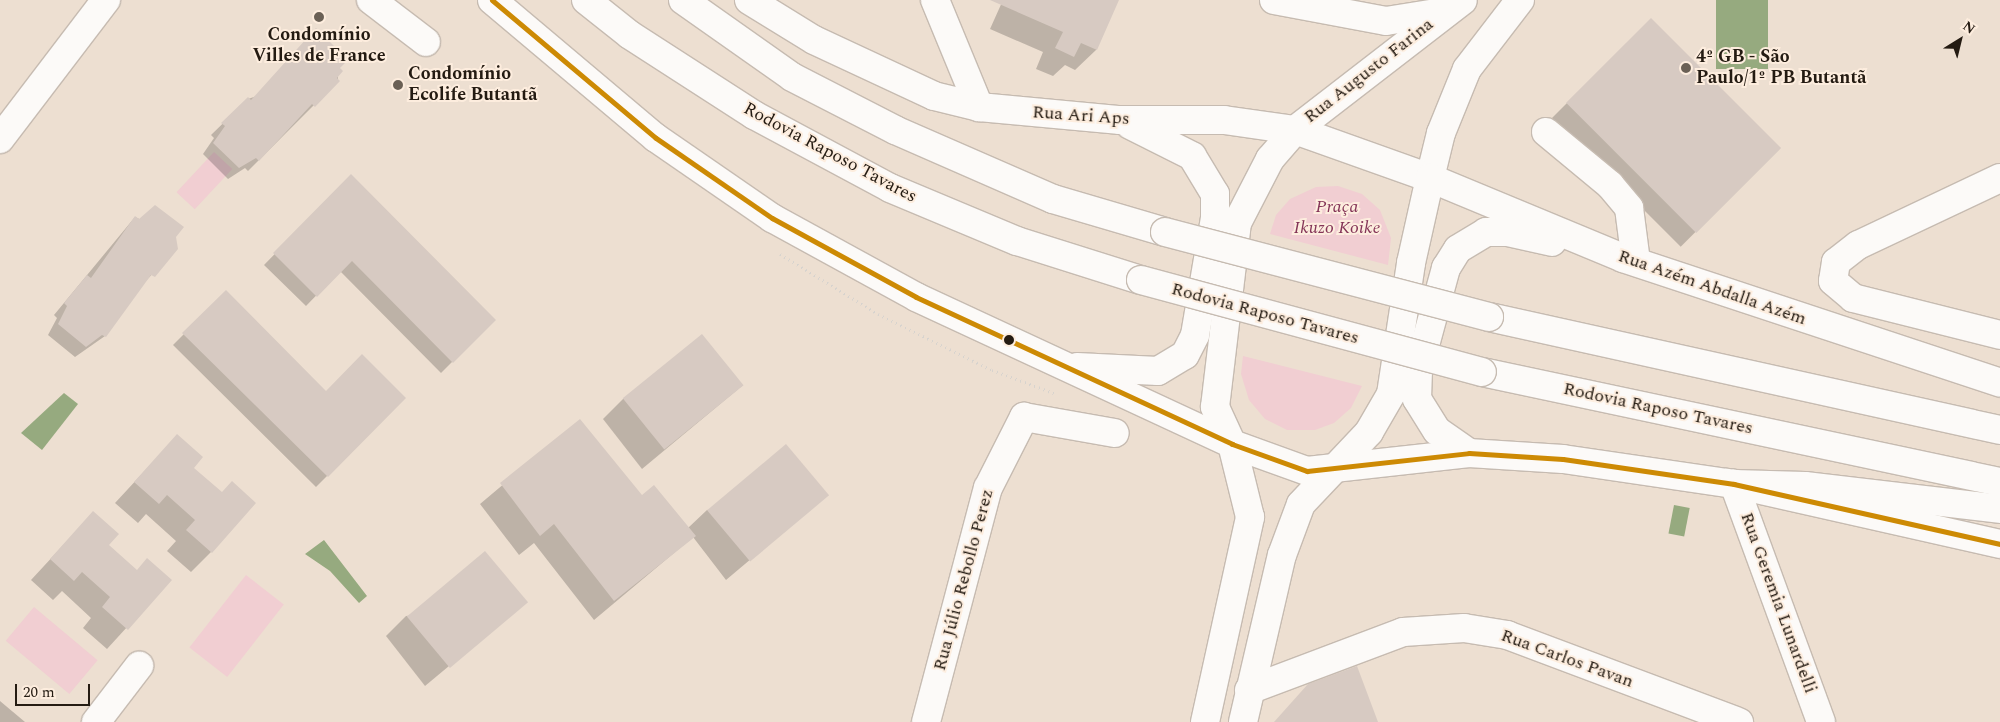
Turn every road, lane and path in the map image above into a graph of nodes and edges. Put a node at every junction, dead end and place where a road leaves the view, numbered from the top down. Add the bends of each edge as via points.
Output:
1 (371, 0) edge
2 (492, 0) edge
3 (586, 0) edge
4 (683, 0) edge
5 (749, 0) edge
6 (935, 0) edge
7 (1274, 0) edge
8 (1520, 0) edge
9 (100, 2) edge
10 (1453, 6) edge
11 (426, 42) dead end
12 (979, 107) junction
13 (1120, 120) junction
14 (1295, 130) junction
15 (1546, 132) dead end
16 (0, 139) edge
17 (1430, 178) junction
18 (2000, 178) edge
19 (1630, 260) junction
20 (2000, 335) edge
21 (1050, 360) junction
22 (2000, 383) edge
23 (1024, 417) junction
24 (2000, 430) edge
25 (1114, 433) dead end
26 (1232, 444) junction
27 (1469, 453) junction
28 (1332, 471) junction
29 (2000, 482) edge
30 (1734, 484) junction
31 (2000, 509) edge
32 (2000, 544) edge
33 (139, 666) dead end
34 (1249, 690) junction
35 (96, 722) edge
36 (926, 722) edge
37 (1205, 722) edge
38 (1242, 722) edge
39 (1739, 722) edge
40 (1821, 722) edge

1 - 11 main road
2 - 21 main road via 648,133 772,218 916,298
3 - 29 main road, Rodovia Raposo Tavares, bridge via 630,35 754,115 890,188 1017,241 1141,280 1482,372
4 - 24 main road, bridge via 792,77 895,130 1053,199 1165,232 1488,317
5 - 12 main road, Rua Ari Aps via 887,77
6 - 12 main road
7 - 10 main road, Rua Augusto Farina via 1386,21
8 - 17 main road via 1466,69 1441,133
9 - 16 main road
10 - 14 main road, Rua Augusto Farina
12 - 13 main road, Rua Ari Aps
13 - 14 main road, Rua Ari Aps via 1224,120
13 - 21 main road via 1192,156 1215,194 1215,218 1195,335 1185,355 1158,371
14 - 17 main road, Rua Ari Aps
14 - 26 main road, Rua Augusto Farina via 1270,158 1237,224 1216,386 1216,407
15 - 19 main road via 1610,185 1629,208
17 - 19 main road, Rua Azém Abdalla Azém
17 - 28 main road via 1411,263 1391,394 1369,432
18 - 20 main road via 1858,245 1836,262 1833,281 1854,298
19 - 22 main road, Rua Azém Abdalla Azém
19 - 27 main road via 1508,232 1486,232 1458,249 1446,268 1418,372 1417,399 1437,431
21 - 23 path
21 - 26 main road
23 - 25 main road
23 - 36 main road, Rua Júlio Rebollo Perez via 988,488
26 - 28 main road via 1306,471
26 - 37 main road, Rua Augusto Farina via 1250,516
27 - 28 main road
27 - 30 main road via 1631,466
28 - 34 main road via 1301,504 1288,536
30 - 31 main road via 1805,486
30 - 32 main road
30 - 40 main road, Rua Geremia Lunardelli
33 - 35 main road
34 - 38 main road
34 - 39 main road, Rua Carlos Pavan via 1404,632 1464,628 1507,634

